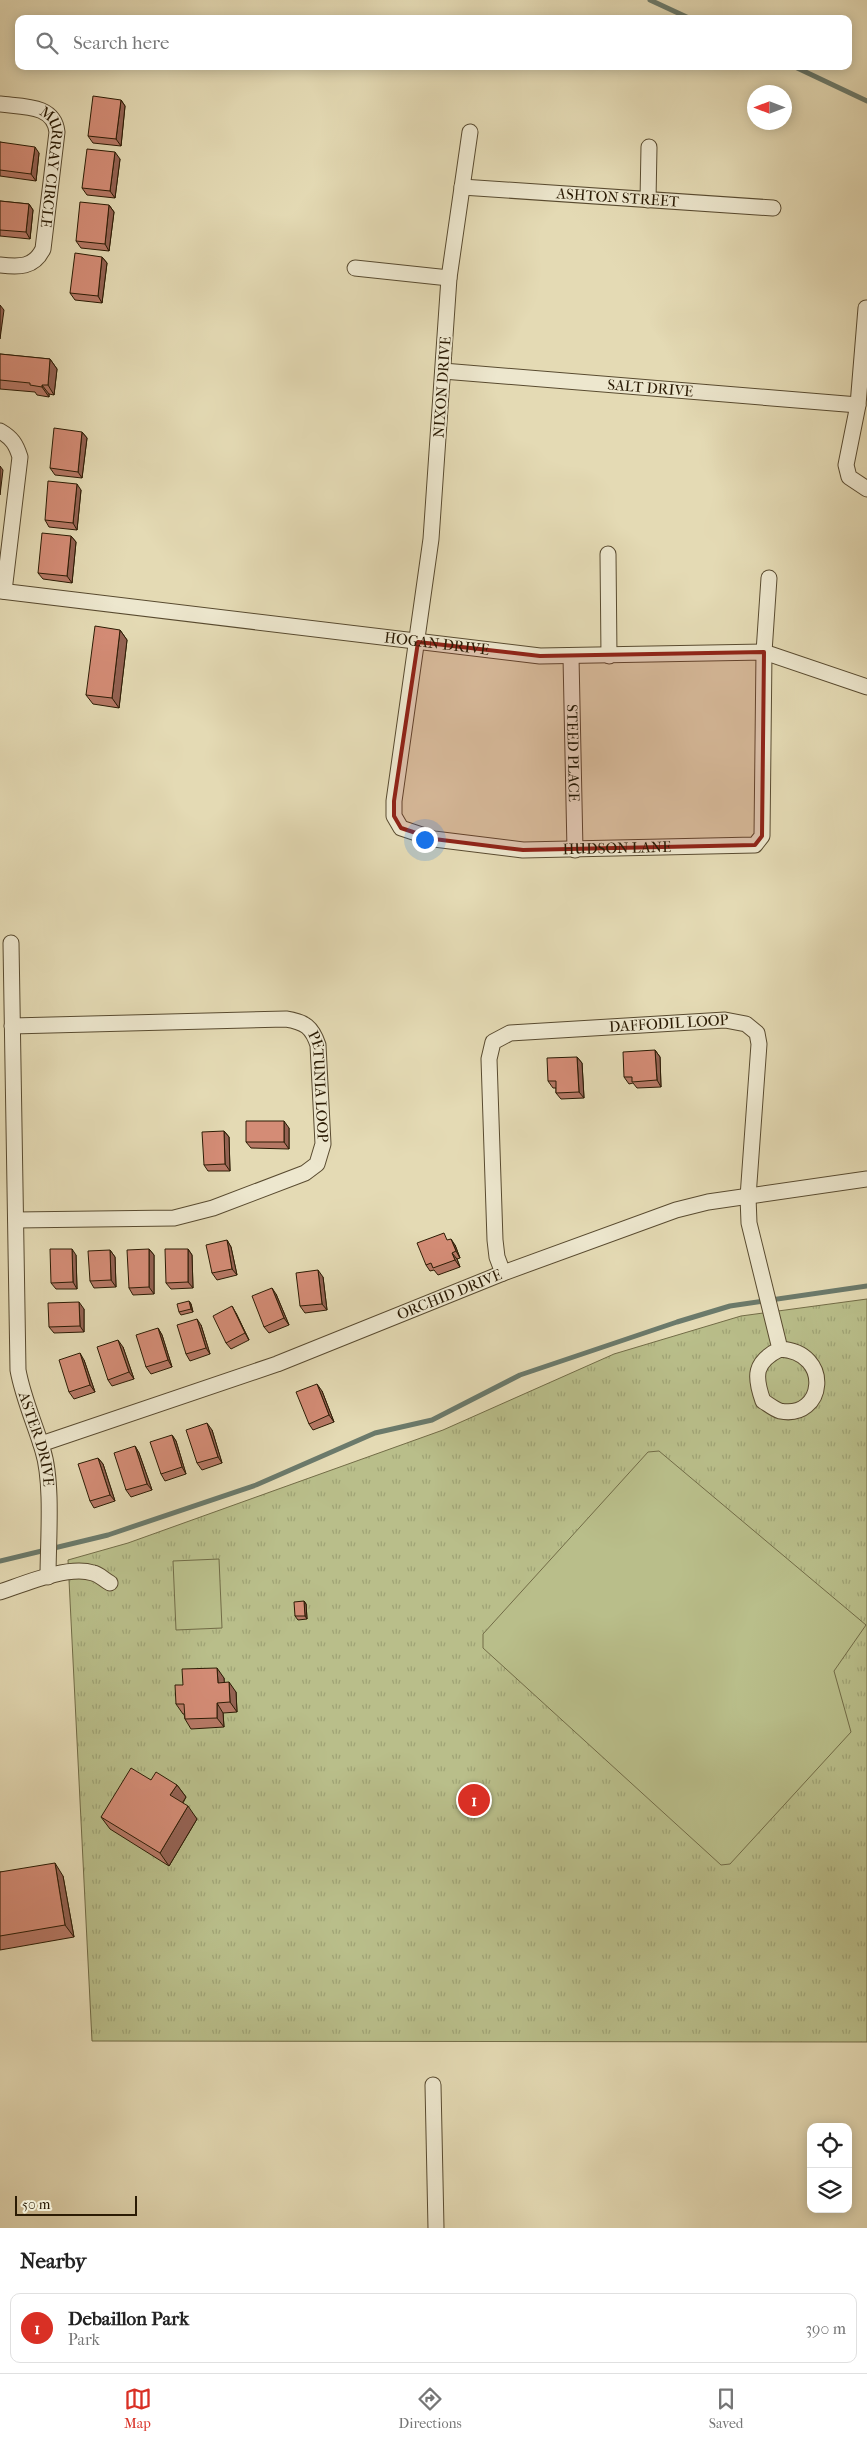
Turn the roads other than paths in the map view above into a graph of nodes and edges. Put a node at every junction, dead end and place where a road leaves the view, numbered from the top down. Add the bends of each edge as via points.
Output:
1 (0, 104) edge
2 (470, 132) dead end
3 (650, 147) dead end
4 (462, 187) junction
5 (648, 200) junction
6 (773, 208) dead end
7 (0, 265) edge
8 (355, 268) dead end
9 (449, 278) junction
10 (866, 308) edge
11 (443, 371) junction
12 (858, 405) junction
13 (0, 431) edge
14 (867, 489) edge
15 (608, 554) dead end
16 (769, 578) dead end
17 (2, 591) edge
18 (418, 642) junction
19 (764, 652) junction
20 (609, 656) junction
21 (571, 657) junction
22 (867, 687) edge
23 (575, 850) junction
24 (11, 943) dead end
25 (12, 1026) junction
26 (867, 1179) edge
27 (748, 1197) junction
28 (16, 1220) junction
29 (503, 1273) junction
30 (780, 1349) junction
31 (40, 1444) junction
32 (48, 1577) junction
33 (110, 1583) dead end
34 (0, 1592) edge
35 (433, 2085) dead end
36 (436, 2228) edge

1 - 7 street, MURRAY CIRCLE via 45,111 54,119 57,132 43,249 30,265
2 - 4 street, NIXON DRIVE
3 - 5 street
4 - 5 street, ASHTON STREET
4 - 9 street, NIXON DRIVE
5 - 6 street, ASHTON STREET
8 - 9 street
9 - 11 street, NIXON DRIVE
10 - 12 street
11 - 12 street, SALT DRIVE
11 - 18 street, NIXON DRIVE via 431,539
12 - 14 street via 846,471 851,480
13 - 17 street via 17,446 20,457
15 - 20 street
16 - 19 street, HUDSON LANE
17 - 18 street, HOGAN DRIVE
18 - 21 street, HOGAN DRIVE
18 - 23 street, HUDSON LANE via 394,801 394,816 402,828 434,839 523,850
19 - 20 street, HOGAN DRIVE
19 - 22 street, HOGAN DRIVE
19 - 23 street, HUDSON LANE via 762,836 755,845
20 - 21 street, HOGAN DRIVE
21 - 23 street, STEED PLACE
24 - 25 street, ASTER DRIVE
25 - 28 street, ASTER DRIVE
25 - 28 street, PETUNIA LOOP via 299,1021 313,1031 318,1045 323,1144 317,1164 305,1173 213,1208 174,1218
26 - 27 street, ORCHID DRIVE
27 - 29 street, ORCHID DRIVE via 676,1210
27 - 29 street, DAFFODIL LOOP via 759,1044 754,1028 725,1020 510,1033 493,1042 489,1059 495,1240
27 - 30 street, DAFFODIL LOOP via 749,1223
28 - 31 street, ASTER DRIVE via 18,1370
29 - 31 street, ORCHID DRIVE via 277,1364
30 - 30 street via 803,1354 812,1365 818,1382 812,1400 797,1411 779,1411 763,1401 756,1383 759,1366 767,1355
31 - 32 street, ASTER DRIVE via 46,1469
32 - 33 street via 86,1572
32 - 34 street
35 - 36 street

